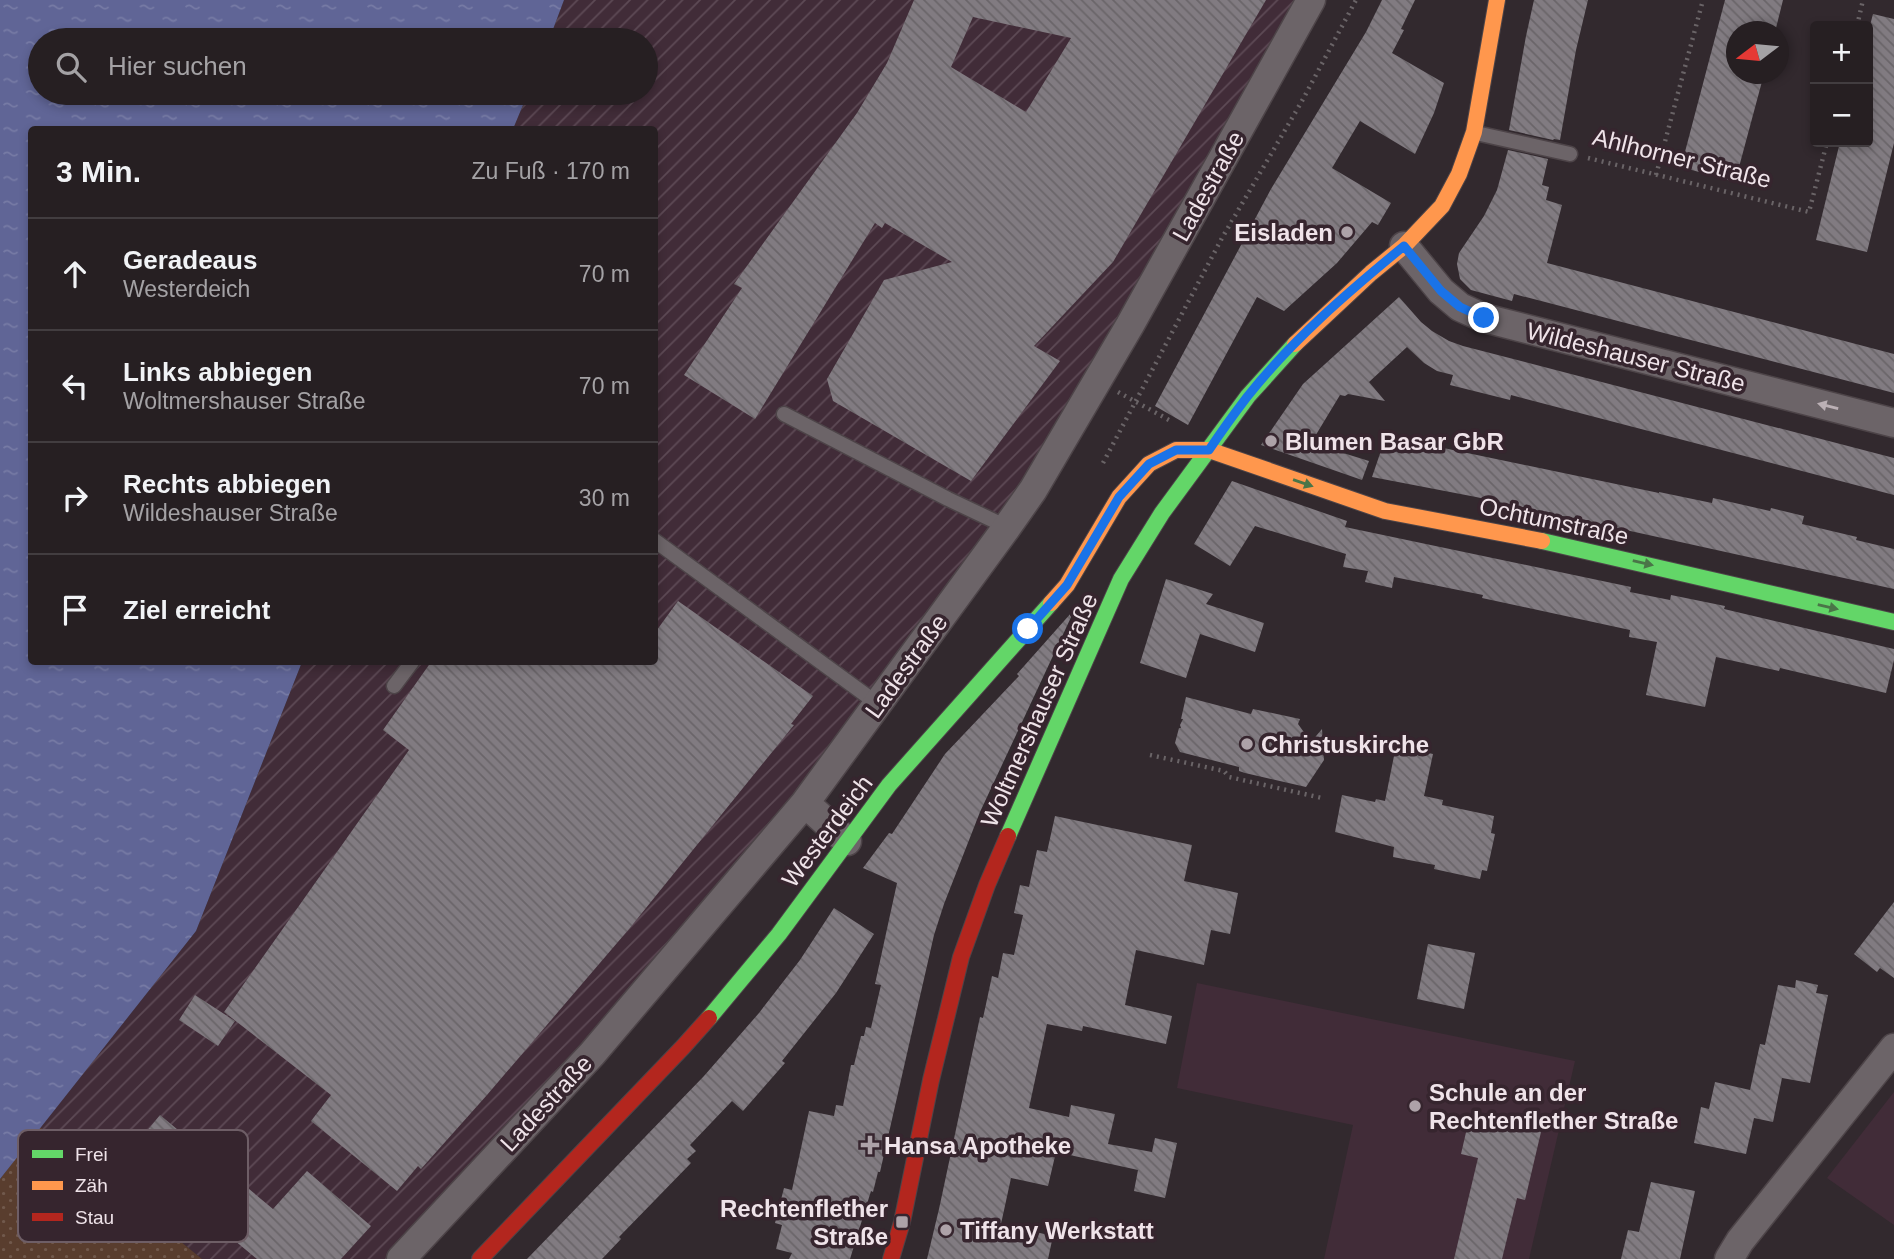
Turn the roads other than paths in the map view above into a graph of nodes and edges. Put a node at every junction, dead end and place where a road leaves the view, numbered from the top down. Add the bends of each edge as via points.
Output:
1 (1311, 0) edge
2 (1497, 0) edge
3 (1474, 132) junction
4 (1570, 153) road end
5 (1404, 246) junction
6 (784, 414) dead end
7 (1894, 423) edge
8 (1209, 450) junction
9 (1007, 527) junction
10 (658, 543) edge
11 (1894, 622) edge
12 (410, 665) edge
13 (394, 686) dead end
14 (878, 704) junction
15 (805, 803) junction
16 (847, 841) junction
17 (1894, 1048) edge
18 (401, 1259) edge
19 (480, 1259) edge
20 (891, 1259) edge
21 (1729, 1259) edge

1 - 9 street, Ladestraße via 1130,325
2 - 3 street, Woltmershauser Straße
3 - 4 lane, Ahlhorner Straße
3 - 5 street, Woltmershauser Straße via 1442,206
7 -> 5 street, Wildeshauser Straße via 1484,318 1441,291
5 - 8 street, Woltmershauser Straße via 1300,338 1248,396
6 - 9 lane
8 -> 11 street, Ochtumstraße via 1385,511 1570,546
8 - 16 street, Westerdeich via 1176,450 1149,464 1119,497 1067,585 889,785
8 - 20 street, Woltmershauser Straße via 1161,513 1121,579 987,885 961,957
9 - 14 street, Ladestraße
10 - 14 lane
12 - 13 lane
14 - 15 street, Ladestraße
15 - 16 street
15 - 18 street, Ladestraße via 592,1054
16 - 19 street, Westerdeich via 779,934 683,1047
17 - 21 street

